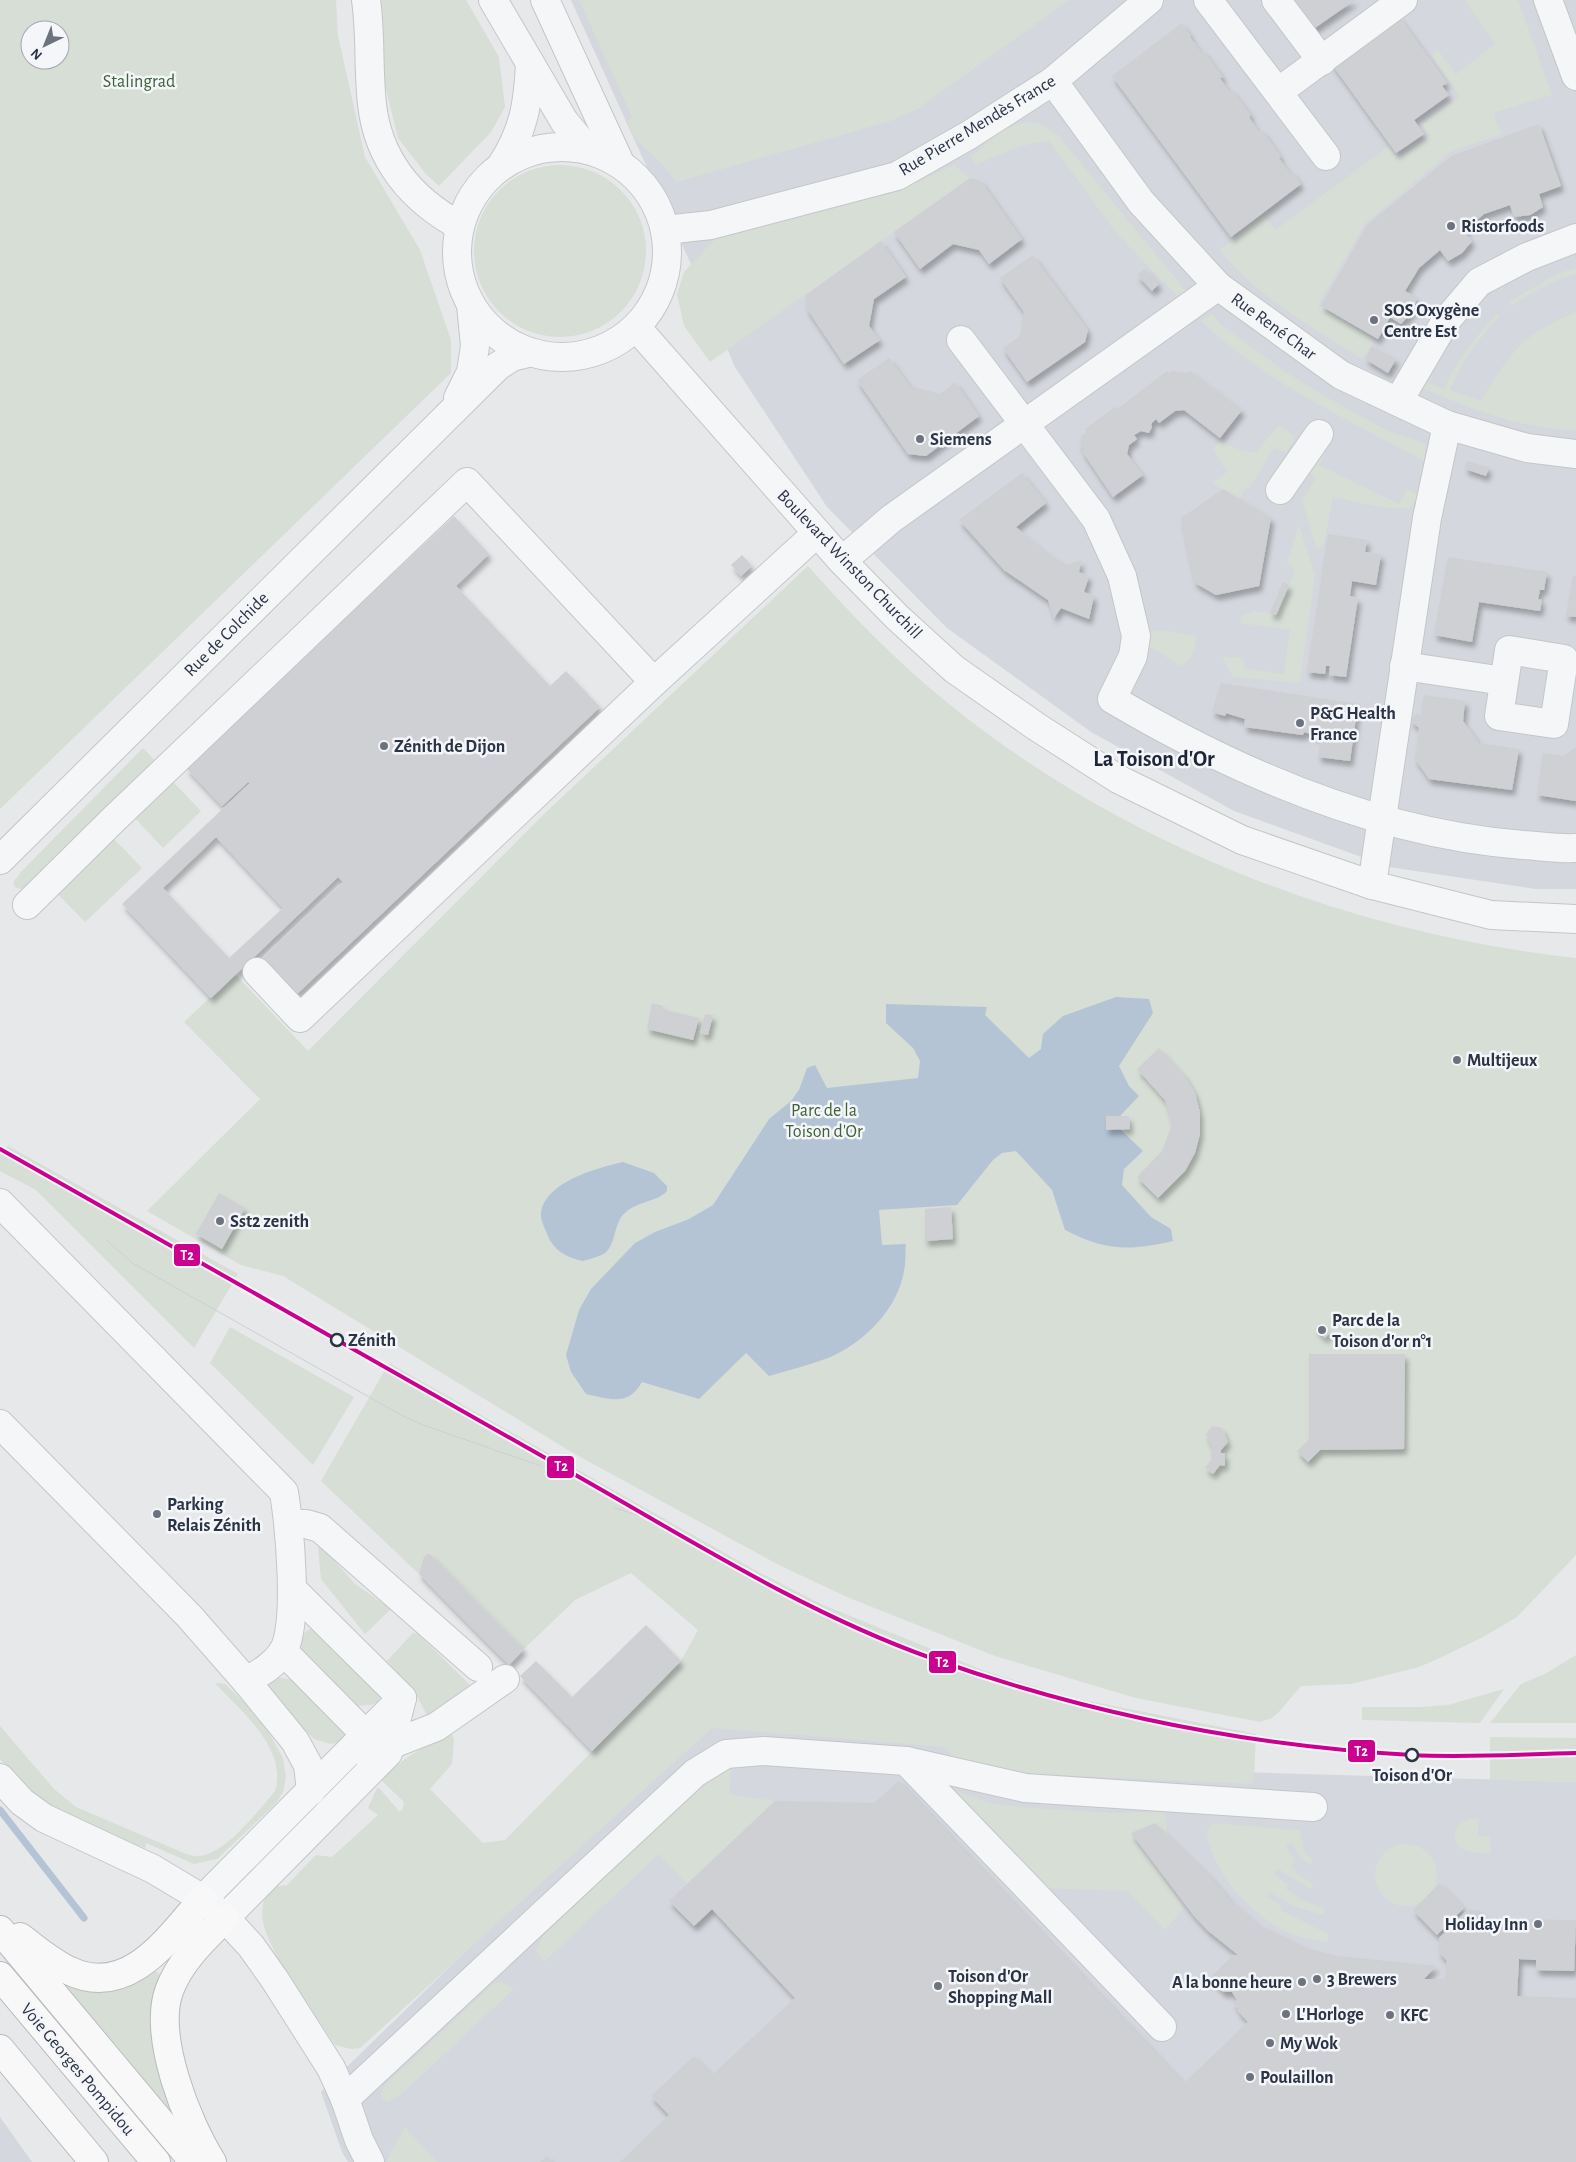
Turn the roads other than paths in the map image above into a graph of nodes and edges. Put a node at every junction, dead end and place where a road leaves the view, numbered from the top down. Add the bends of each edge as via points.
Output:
1 (366, 0) edge
2 (493, 0) edge
3 (545, 0) edge
4 (1149, 0) edge
5 (1208, 0) edge
6 (1276, 0) edge
7 (1403, 0) edge
8 (1548, 0) edge
9 (1322, 61) junction
10 (530, 63) junction
11 (1576, 76) edge
12 (1053, 81) junction
13 (1278, 92) junction
14 (588, 150) junction
15 (1326, 156) dead end
16 (621, 165) junction
17 (502, 166) junction
18 (460, 226) junction
19 (665, 230) junction
20 (1576, 238) edge
21 (1218, 286) junction
22 (471, 305) junction
23 (636, 327) junction
24 (961, 340) dead end
25 (528, 353) junction
26 (1398, 402) junction
27 (453, 409) junction
28 (1447, 424) junction
29 (1024, 426) junction
30 (1319, 434) dead end
31 (1576, 454) edge
32 (1280, 490) dead end
33 (817, 532) junction
34 (842, 561) junction
35 (1404, 666) junction
36 (1504, 681) dead end
37 (654, 682) junction
38 (1382, 818) junction
39 (1576, 848) edge
40 (0, 860) edge
41 (1372, 886) junction
42 (27, 905) dead end
43 (1576, 919) edge
44 (257, 972) dead end
45 (0, 1203) edge
46 (0, 1424) edge
47 (289, 1524) junction
48 (292, 1589) junction
49 (284, 1651) junction
50 (478, 1667) dead end
51 (505, 1680) dead end
52 (246, 1681) junction
53 (378, 1740) junction
54 (906, 1762) junction
55 (0, 1778) edge
56 (311, 1791) junction
57 (1313, 1807) dead end
58 (203, 1899) junction
59 (225, 1918) junction
60 (0, 1921) edge
61 (0, 1930) edge
62 (0, 1976) edge
63 (1162, 2027) dead end
64 (0, 2048) edge
65 (345, 2099) junction
66 (94, 2162) edge
67 (156, 2162) edge
68 (194, 2162) edge
69 (212, 2162) edge
70 (370, 2162) edge

1 - 18 street via 372,105 385,149 400,177 416,195 437,214
2 - 10 street
3 - 16 street
4 - 12 street, Rue Pierre Mendès France
5 - 13 street
6 - 9 street
7 - 9 street
8 - 11 street
9 - 13 street
10 - 14 street via 564,121
10 - 17 street via 529,98 524,119
12 - 19 street, Rue Pierre Mendès France via 897,176 711,225
12 - 21 street, Rue René Char via 1141,202
13 - 15 street
14 - 16 street
14 - 17 street via 556,148 530,152
16 - 19 street via 651,197
17 - 18 street via 478,188
18 - 22 street via 457,246 459,277
19 - 23 street via 666,265 657,298
20 - 26 street via 1528,257 1479,282 1445,322
21 - 26 street, Rue René Char via 1341,375
21 - 29 street
22 - 25 street via 490,329 508,344
22 - 27 street, Rue de Colchide via 475,346 471,372
23 - 25 street via 610,346 579,356
23 - 33 street, Boulevard Winston Churchill
24 - 29 street
25 - 27 street, Rue de Colchide via 512,357 498,366
26 - 28 street, Rue René Char
27 - 40 street, Rue de Colchide
28 - 31 street, Rue René Char via 1527,448
28 - 35 street via 1427,518
29 - 34 street via 891,519
29 - 38 street via 1096,520 1122,576 1136,636 1133,656 1112,699 1151,722 1257,774
30 - 32 street
33 - 34 street, Boulevard Winston Churchill
33 - 37 street
34 - 41 street, Boulevard Winston Churchill via 896,617 954,669 1118,779 1242,840
35 - 36 street
35 - 38 street
37 - 42 street via 467,482
37 - 44 street via 300,1018
38 - 39 street via 1412,828 1490,843
38 - 41 street
41 - 43 street, Boulevard Winston Churchill via 1491,915
45 - 47 street via 284,1492
46 - 52 street via 189,1616
47 - 48 street
47 - 50 street via 320,1528
48 - 49 street via 289,1633
48 - 53 street via 402,1698
49 - 52 street via 268,1668
49 - 53 street
51 - 53 street via 436,1727
52 - 56 street via 295,1741 308,1765
53 - 56 street
53 - 59 street via 368,1773
54 - 57 street via 1025,1788
54 - 63 street
54 - 65 street via 764,1751 726,1754 695,1773
55 - 58 street via 22,1802 44,1818 153,1869
56 - 58 street
58 - 59 street
58 - 60 highway via 150,1958 130,1971 106,1977 82,1976 66,1970
59 - 65 street via 251,1946 275,1980 331,2068
59 - 69 highway via 181,1967 165,2006 166,2039 180,2092 190,2122
61 - 68 highway
62 - 67 highway, Voie Georges Pompidou
64 - 66 highway
65 - 70 street via 358,2140

